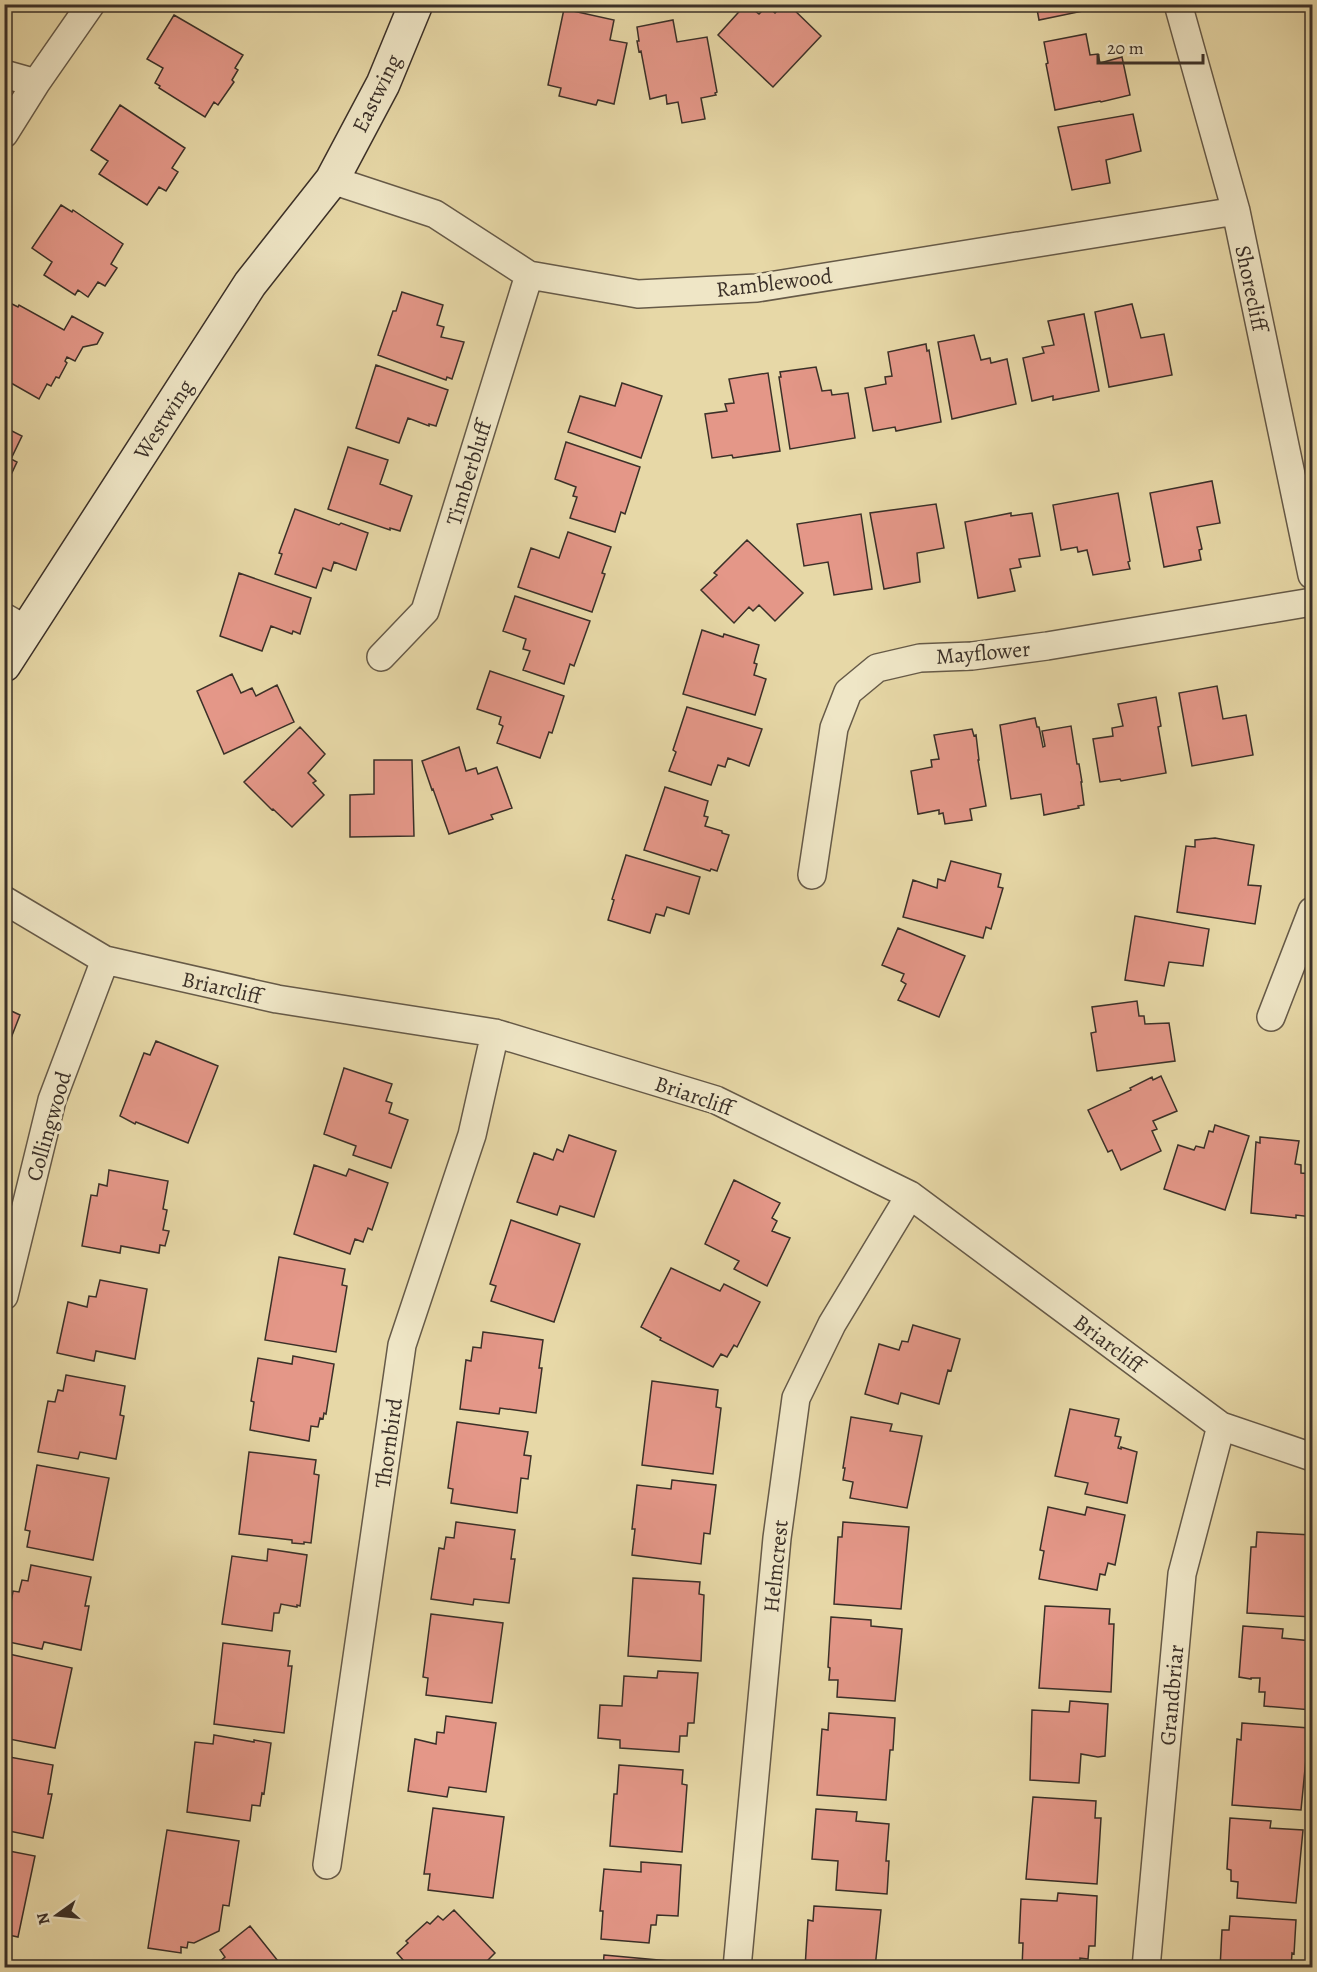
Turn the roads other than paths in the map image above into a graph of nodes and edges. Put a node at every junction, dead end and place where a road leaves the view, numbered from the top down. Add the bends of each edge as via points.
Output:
1 (91, 4) edge
2 (416, 4) edge
3 (1178, 4) edge
4 (4, 74) edge
5 (36, 83) junction
6 (4, 134) edge
7 (332, 180) junction
8 (1236, 211) junction
9 (529, 275) junction
10 (1312, 575) edge
11 (1312, 602) edge
12 (16, 624) edge
13 (381, 657) dead end
14 (4, 665) edge
15 (812, 875) dead end
16 (4, 900) edge
17 (1312, 911) edge
18 (105, 960) junction
19 (1271, 1017) dead end
20 (495, 1033) junction
21 (910, 1195) junction
22 (4, 1296) edge
23 (1221, 1426) junction
24 (1312, 1457) edge
25 (327, 1865) dead end
26 (737, 1968) edge
27 (1146, 1968) edge

1 - 5 street
2 - 7 street, Eastwing via 384,84
3 - 8 street, Shorecliff
4 - 5 street
5 - 6 street
7 - 9 street, Ramblewood via 435,214
7 - 12 street, Westwing via 250,285
8 - 9 street, Ramblewood via 757,288 638,294
8 - 10 street, Shorecliff
9 - 13 street, Timberbluff via 425,611
11 - 15 street, Mayflower via 1047,646 920,658 877,668 848,692 834,728
12 - 14 street, Westwing
16 - 18 street, Briarcliff
17 - 19 street
18 - 20 street, Briarcliff via 277,999
18 - 22 street, Collingwood via 52,1100
20 - 21 street, Briarcliff via 717,1100
20 - 25 street, Thornbird via 472,1135 402,1345
21 - 23 street, Briarcliff
21 - 26 street, Helmcrest via 832,1324 796,1398 777,1538
23 - 24 street, Briarcliff
23 - 27 street, Grandbriar via 1182,1574

